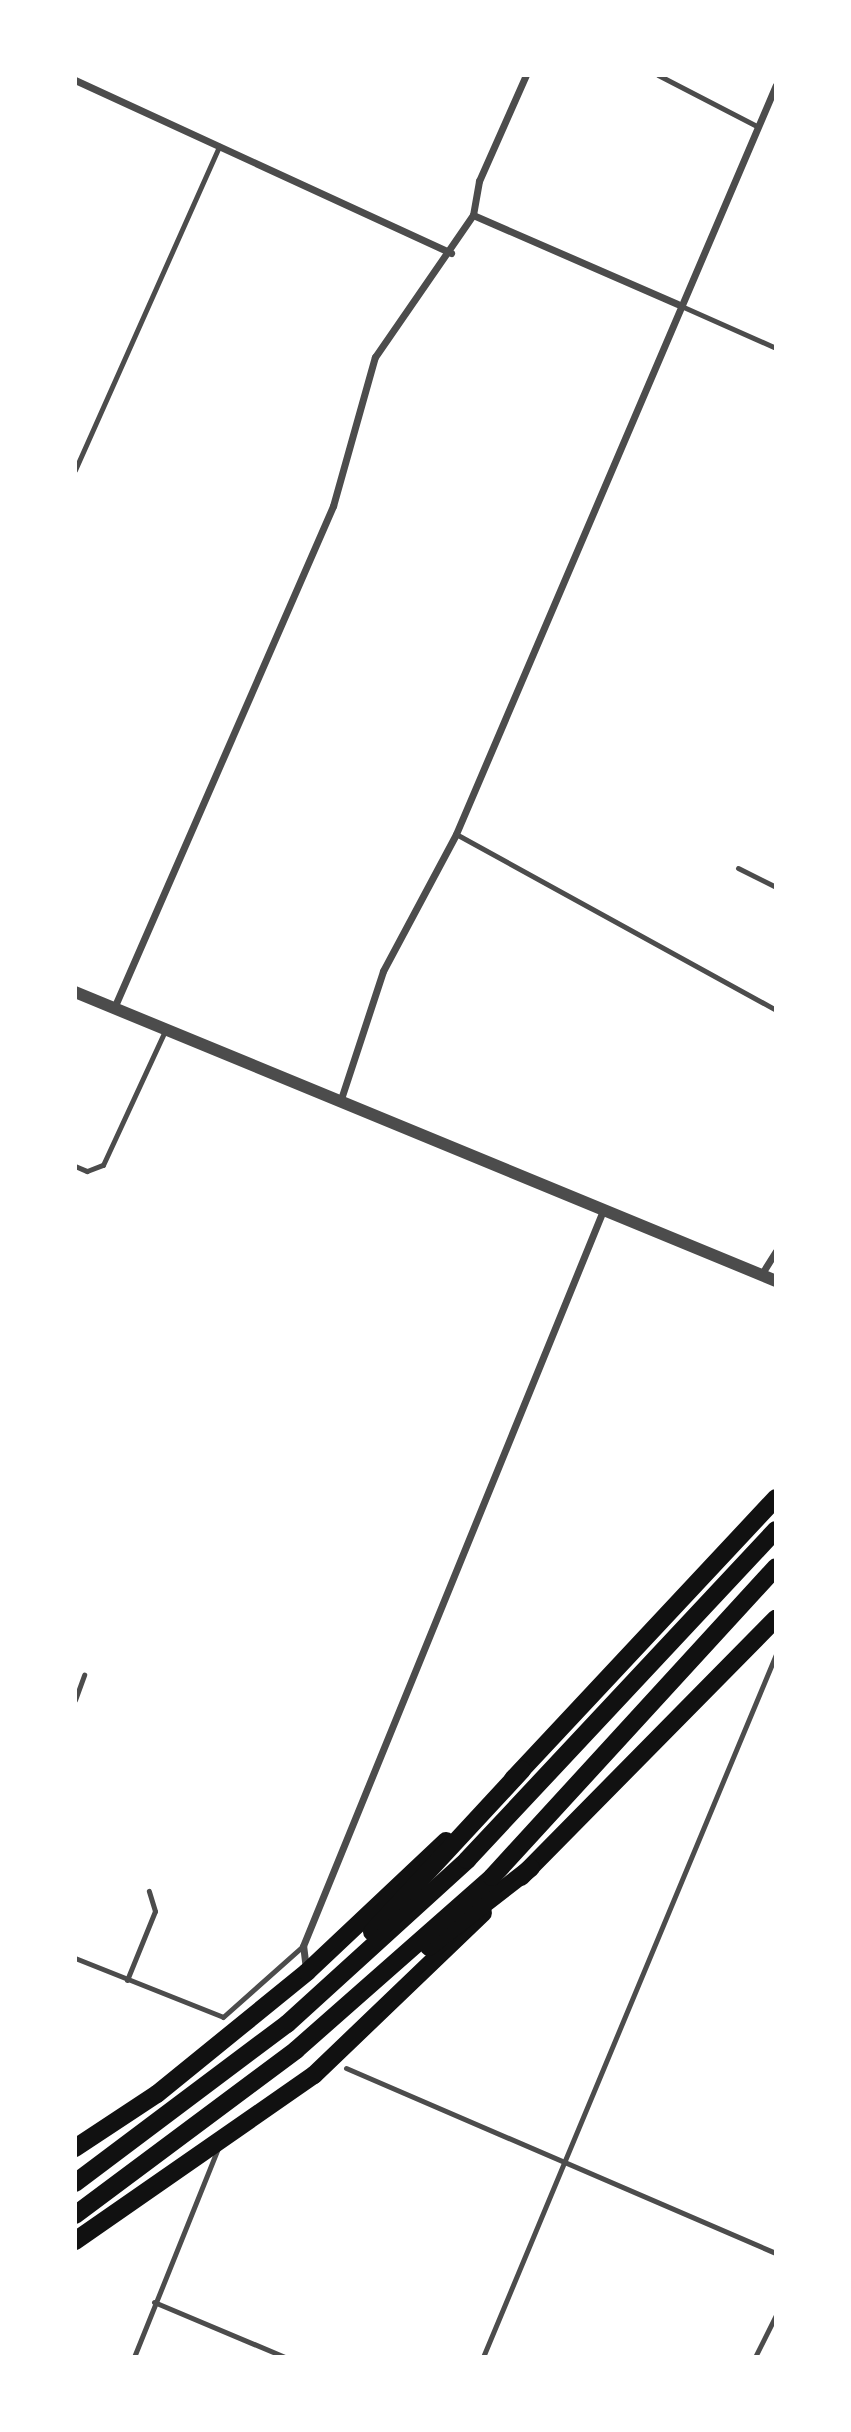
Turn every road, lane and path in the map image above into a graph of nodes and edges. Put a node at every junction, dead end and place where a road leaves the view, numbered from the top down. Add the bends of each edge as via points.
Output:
1 (526, 75) edge
2 (658, 75) edge
3 (75, 80) edge
4 (776, 85) edge
5 (757, 126) junction
6 (219, 146) junction
7 (473, 215) junction
8 (451, 253) junction
9 (678, 304) junction
10 (776, 348) edge
11 (75, 470) edge
12 (456, 834) junction
13 (738, 868) dead end
14 (776, 887) edge
15 (75, 992) edge
16 (114, 1008) junction
17 (776, 1010) edge
18 (165, 1031) junction
19 (340, 1103) junction
20 (75, 1166) edge
21 (602, 1213) junction
22 (776, 1251) edge
23 (761, 1275) junction
24 (776, 1281) edge
25 (776, 1498) edge
26 (776, 1530) edge
27 (776, 1567) edge
28 (776, 1618) edge
29 (776, 1654) edge
30 (83, 1675) dead end
31 (75, 1700) edge
32 (522, 1770) junction
33 (531, 1868) junction
34 (149, 1891) dead end
35 (303, 1946) junction
36 (75, 1958) edge
37 (307, 1972) junction
38 (127, 1980) junction
39 (287, 2024) junction
40 (296, 2050) junction
41 (346, 2068) dead end
42 (221, 2142) junction
43 (75, 2148) edge
44 (563, 2158) junction
45 (75, 2183) edge
46 (75, 2215) edge
47 (75, 2241) edge
48 (776, 2253) edge
49 (154, 2302) junction
50 (776, 2315) edge
51 (134, 2357) edge
52 (285, 2357) edge
53 (484, 2357) edge
54 (755, 2357) edge

1 - 7 street via 479,181
2 - 5 lane
3 - 6 street
4 - 5 street
5 - 9 street
6 - 8 street
6 - 11 lane
7 - 8 street
7 - 9 street
8 - 16 street via 375,357 334,506
9 - 10 lane
9 - 12 street
12 - 17 lane
12 - 19 street via 383,971
13 - 14 lane
15 - 16 street
16 - 18 street
18 - 19 street
18 - 20 lane via 103,1165 87,1171
19 - 21 street
21 - 23 street
21 - 35 street
22 - 23 street
23 - 24 street
25 - 32 main road via 671,1603
26 - 39 main road via 467,1860
27 - 40 main road via 492,1877
28 - 33 main road
29 - 44 lane
30 - 31 lane
32 - 37 main road
32 - 39 main road
33 - 40 main road
33 - 42 main road via 314,2075
34 - 38 lane via 155,1912
35 - 37 street
35 - 38 lane via 223,2017
36 - 38 lane
37 - 43 main road via 157,2094
39 - 45 main road
40 - 46 main road
41 - 44 lane
42 - 47 main road
42 - 49 lane
44 - 48 lane
44 - 53 lane
49 - 51 lane
49 - 52 lane
50 - 54 lane

